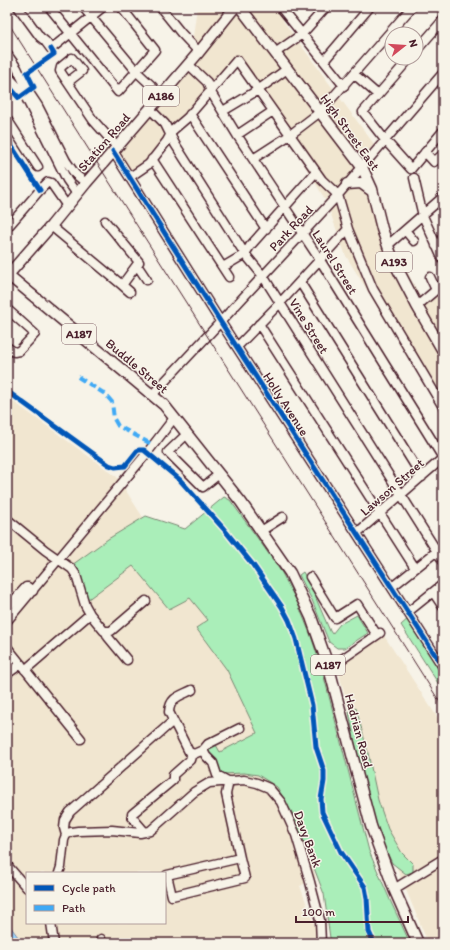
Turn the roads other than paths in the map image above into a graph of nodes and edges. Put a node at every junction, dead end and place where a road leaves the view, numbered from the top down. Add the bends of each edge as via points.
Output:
1 (18, 7) edge
2 (49, 7) edge
3 (83, 7) edge
4 (103, 7) edge
5 (121, 7) edge
6 (160, 7) edge
7 (235, 7) edge
8 (240, 7) edge
9 (284, 7) edge
10 (326, 7) edge
11 (370, 7) edge
12 (412, 7) edge
13 (91, 17) junction
14 (443, 20) edge
15 (70, 34) junction
16 (302, 34) junction
17 (424, 42) edge
18 (198, 52) junction
19 (275, 53) junction
20 (7, 54) edge
21 (324, 61) junction
22 (188, 64) junction
23 (403, 66) edge
24 (287, 69) junction
25 (137, 72) junction
26 (354, 74) junction
27 (443, 74) edge
28 (7, 75) edge
29 (68, 82) junction
30 (344, 86) junction
31 (153, 87) dead end
32 (210, 90) junction
33 (258, 90) junction
34 (378, 95) junction
35 (150, 109) junction
36 (223, 111) junction
37 (273, 111) junction
38 (320, 112) junction
39 (190, 114) junction
40 (7, 119) edge
41 (443, 131) edge
42 (170, 135) junction
43 (237, 135) junction
44 (290, 135) junction
45 (385, 140) junction
46 (115, 149) junction
47 (425, 152) junction
48 (443, 154) edge
49 (152, 159) junction
50 (253, 159) junction
51 (38, 167) dead end
52 (362, 167) junction
53 (316, 172) junction
54 (130, 177) junction
55 (414, 178) dead end
56 (86, 183) junction
57 (348, 184) junction
58 (374, 193) junction
59 (77, 194) junction
60 (338, 195) junction
61 (443, 197) edge
62 (67, 206) junction
63 (284, 208) junction
64 (422, 216) junction
65 (105, 221) dead end
66 (51, 226) junction
67 (7, 228) edge
68 (266, 229) junction
69 (348, 229) junction
70 (406, 230) junction
71 (302, 233) junction
72 (443, 240) edge
73 (414, 241) dead end
74 (388, 246) junction
75 (436, 246) junction
76 (245, 254) junction
77 (320, 260) junction
78 (443, 260) edge
79 (137, 265) junction
80 (223, 267) junction
81 (7, 275) edge
82 (263, 276) junction
83 (229, 277) dead end
84 (430, 277) dead end
85 (147, 280) dead end
86 (300, 282) junction
87 (443, 284) edge
88 (122, 285) junction
89 (436, 290) junction
90 (130, 292) dead end
91 (280, 303) junction
92 (417, 306) junction
93 (7, 309) edge
94 (220, 321) junction
95 (259, 324) junction
96 (7, 347) edge
97 (237, 347) junction
98 (443, 351) edge
99 (152, 395) junction
100 (443, 407) edge
101 (174, 418) junction
102 (187, 434) junction
103 (443, 458) edge
104 (218, 475) junction
105 (422, 477) junction
106 (402, 495) junction
107 (381, 513) junction
108 (283, 517) dead end
109 (7, 519) edge
110 (261, 531) junction
111 (357, 534) junction
112 (437, 551) junction
113 (59, 559) junction
114 (443, 561) edge
115 (415, 568) junction
116 (310, 577) dead end
117 (443, 584) edge
118 (392, 587) junction
119 (32, 591) junction
120 (433, 592) junction
121 (146, 601) dead end
122 (443, 607) edge
123 (7, 608) edge
124 (408, 612) junction
125 (90, 614) junction
126 (7, 621) edge
127 (106, 632) junction
128 (9, 649) edge
129 (127, 660) dead end
130 (442, 664) edge
131 (23, 667) junction
132 (329, 668) junction
133 (7, 674) edge
134 (192, 690) dead end
135 (173, 721) junction
136 (240, 728) dead end
137 (81, 739) dead end
138 (203, 750) junction
139 (192, 753) junction
140 (229, 781) junction
141 (145, 832) junction
142 (66, 835) junction
143 (240, 858) junction
144 (443, 858) edge
145 (7, 865) edge
146 (59, 872) edge
147 (26, 887) edge
148 (394, 889) junction
149 (51, 924) edge
150 (54, 943) edge
151 (321, 943) edge
152 (418, 943) edge

1 - 15 street via 51,49
2 - 15 street
3 - 13 street
4 - 13 street
5 - 25 street via 155,50
6 - 18 street
7 - 18 main road, Station Road / A186
8 - 19 main road, High Street East / A193
9 - 16 street via 282,10
10 - 16 street
11 - 21 street
12 - 26 street
13 - 15 street
13 - 25 street
14 - 17 street
15 - 25 street via 118,92
16 - 19 street
16 - 21 street
18 - 22 main road, Station Road / A186
19 - 24 main road, High Street East / A193
20 - 56 street via 38,106 66,161 75,174
21 - 30 street
22 - 32 street, Laurel Street via 205,79
22 - 35 main road, Station Road / A186
23 - 34 street
24 - 33 street
24 - 38 main road, High Street East / A193
25 - 31 street
26 - 30 street
26 - 34 street
27 - 45 street, Park Road
28 - 59 street via 24,94 67,180
29 - 29 street, Holly Avenue via 60,71 72,58 82,71
29 - 46 street, Holly Avenue
30 - 38 street
32 - 33 street via 237,60
32 - 36 street, Laurel Street
32 - 39 street
33 - 36 street
33 - 37 street
34 - 45 street via 363,112
35 - 42 street, Vine Street via 165,124
35 - 46 main road, Station Road / A186
36 - 43 street, Laurel Street
37 - 43 street
37 - 44 street
38 - 44 street
38 - 52 main road, High Street East / A193
39 - 42 street
39 - 68 street
40 - 51 street
41 - 47 street
42 - 49 street
42 - 76 street, Vine Street
43 - 50 street, Laurel Street
44 - 50 street
44 - 53 street
45 - 47 street via 411,169
45 - 52 street, Park Road
46 - 54 street, Holly Avenue
46 - 56 main road, Station Road / A186
47 - 48 street via 434,162
49 - 54 street via 146,167
49 - 80 street
50 - 63 street, Laurel Street
52 - 57 street, Park Road
52 - 58 main road, High Street East / A193
53 - 60 street
53 - 63 street
54 - 94 street, Holly Avenue
55 - 64 street
56 - 59 main road, Station Road / A186
57 - 58 main road via 361,183
57 - 60 street, Park Road
58 - 74 main road, High Street East / A193
59 - 62 main road, Station Road / A186
60 - 69 street
60 - 71 street, Park Road
61 - 64 street
62 - 66 main road, Station Road / A186
62 - 67 street via 48,182
63 - 68 street
63 - 71 street, Laurel Street
64 - 70 street
64 - 75 street
65 - 79 street via 139,262
66 - 81 main road, Station Road / A186
66 - 88 street
68 - 76 street
69 - 77 street
69 - 100 street via 365,272 382,305
70 - 73 street
70 - 74 street
71 - 77 street, Laurel Street
71 - 82 street, Park Road
72 - 75 street
74 - 92 main road, High Street East / A193 via 401,278
75 - 78 street
76 - 80 street
76 - 82 street, Vine Street
77 - 86 street
77 - 103 street, Laurel Street
79 - 85 street
79 - 88 street
80 - 83 street
81 - 99 main road, Buddle Street / A187
82 - 91 street, Vine Street
82 - 94 street, Park Road
84 - 89 street
86 - 91 street
86 - 105 street
87 - 89 street
88 - 90 street
89 - 92 street
91 - 95 street
91 - 106 street, Vine Street
92 - 98 main road, High Street East / A193
93 - 96 street via 35,334 19,351 14,352
94 - 97 street, Holly Avenue
94 - 99 street, Park Road
95 - 97 street
95 - 107 street
97 - 111 street, Holly Avenue
99 - 101 main road, Buddle Street / A187
101 - 102 main road, Hadrian Road / A187
101 - 113 street
102 - 104 main road, Hadrian Road / A187
102 - 104 street via 168,452 203,487
103 - 105 street, Lawson Street
104 - 110 main road, Hadrian Road / A187
105 - 106 street, Lawson Street
106 - 107 street, Lawson Street
106 - 112 street, Vine Street
107 - 111 street, Lawson Street
107 - 115 street
108 - 110 street
109 - 113 street
110 - 132 main road, Hadrian Road / A187 via 290,573 302,596
111 - 118 street, Holly Avenue
112 - 114 street, Vine Street
112 - 115 street
113 - 119 street
113 - 125 street via 76,575
115 - 118 street
116 - 132 street via 335,618 357,604 379,634
117 - 120 street
118 - 124 street, Holly Avenue
119 - 123 street via 26,587
119 - 126 street
120 - 122 street
120 - 124 street
121 - 127 street
124 - 130 street, Holly Avenue
125 - 127 street
125 - 131 street
127 - 129 street
128 - 131 street
131 - 133 street
131 - 137 street
132 - 148 main road, Hadrian Road / A187 via 371,826
134 - 135 street via 172,700 169,712
135 - 139 street via 189,752
135 - 142 street via 70,812 65,820
136 - 138 street via 208,744
138 - 139 street
138 - 140 street via 213,763 217,775
139 - 141 street via 190,760 173,775 173,780 132,814
140 - 141 street, Davy Bank via 209,783 194,792 150,831
140 - 143 street via 226,794
140 - 151 street, Davy Bank via 244,780 257,783 269,788 281,802 296,835 310,882 320,920
141 - 142 street via 78,830
142 - 146 street
143 - 143 street via 167,875 172,896 245,878
144 - 148 street
145 - 147 street
148 - 152 main road, Hadrian Road / A187
149 - 150 street

